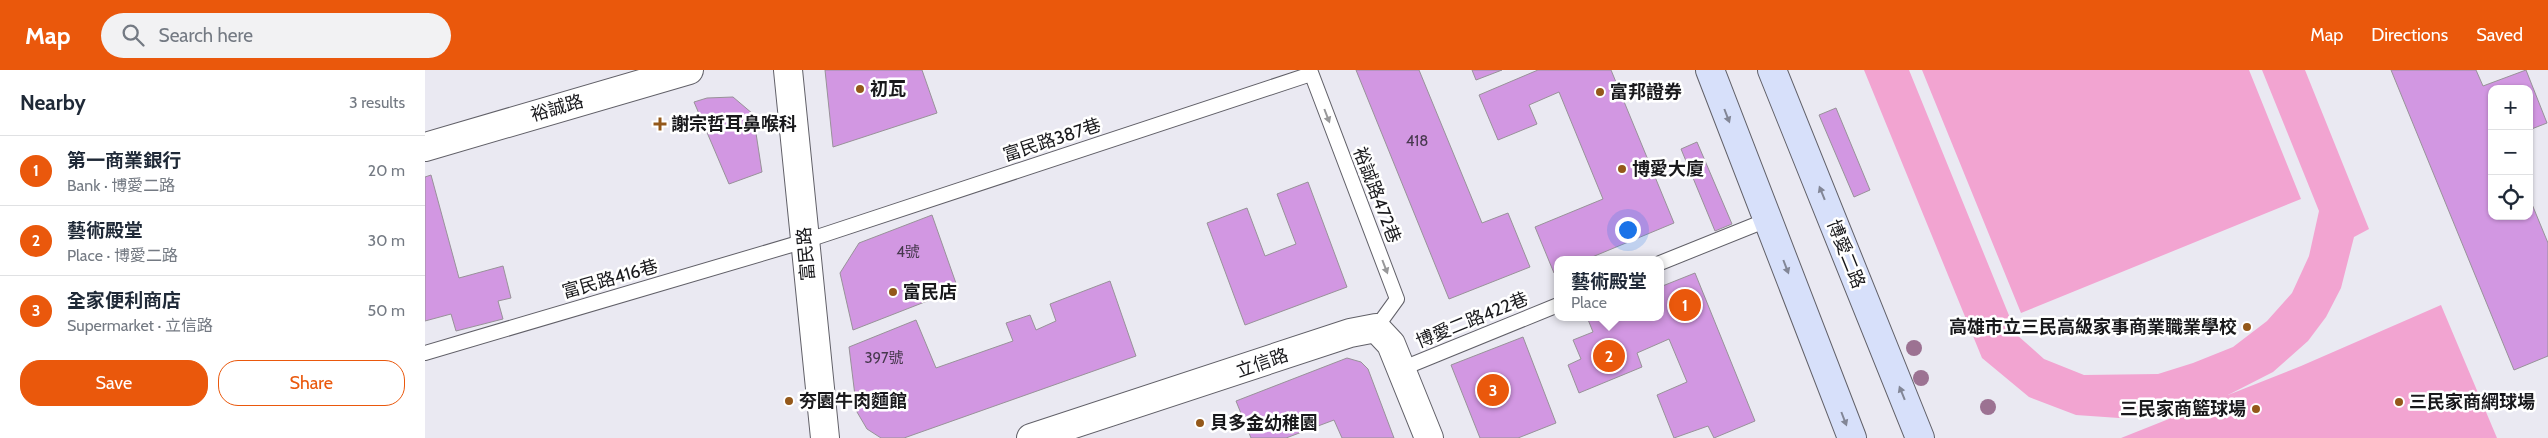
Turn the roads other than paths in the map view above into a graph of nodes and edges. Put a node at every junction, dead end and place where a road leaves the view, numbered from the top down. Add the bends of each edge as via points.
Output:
1 (689, 70) edge
2 (788, 70) edge
3 (1710, 70) edge
4 (1772, 70) edge
5 (1311, 72) edge
6 (425, 147) edge
7 (1767, 220) junction
8 (805, 241) junction
9 (1664, 261) edge
10 (1554, 307) edge
11 (1376, 328) junction
12 (425, 353) edge
13 (1401, 369) junction
14 (1098, 428) edge
15 (825, 438) edge
16 (1031, 438) edge
17 (1429, 438) edge
18 (1852, 438) edge
19 (1920, 438) edge

1 - 6 street, 裕誠路
2 - 8 street, 富民路
3 -> 7 main road
19 -> 4 main road, 博愛二路
5 - 8 lane, 富民路387巷
5 -> 11 lane, 裕誠路472巷 via 1397,299
7 - 9 lane
7 -> 18 main road
8 - 12 lane, 富民路416巷
8 - 15 street, 富民路
10 - 13 lane, 博愛二路422巷
11 - 13 street via 1391,344
11 - 14 street, 立信路 via 1350,333
13 - 17 street
14 - 16 street, 立信路

